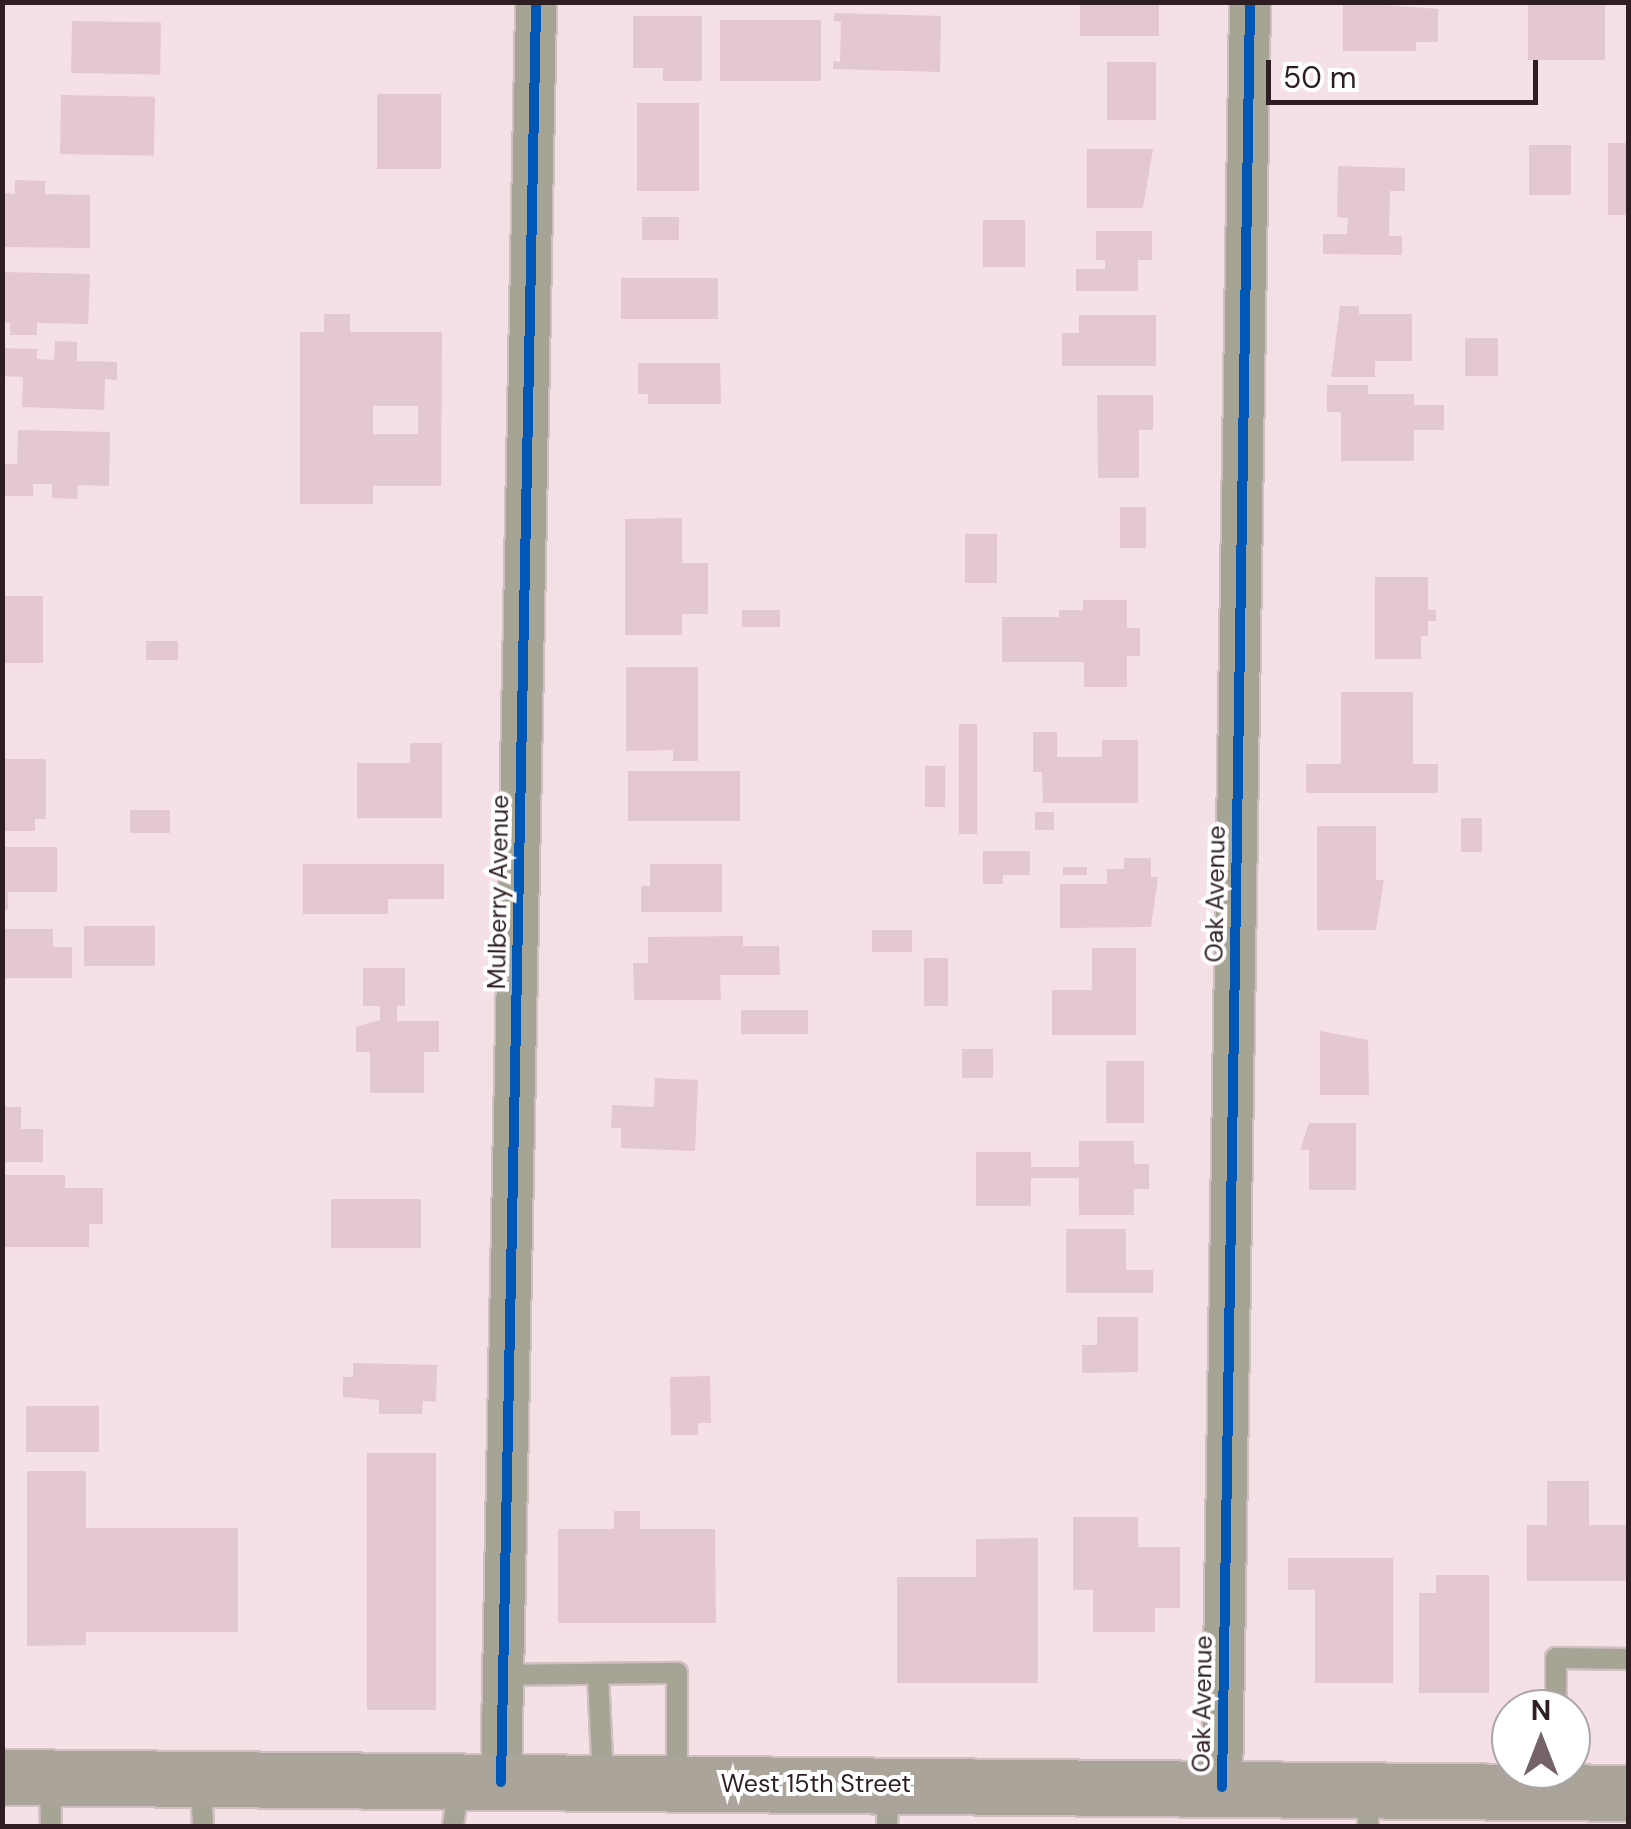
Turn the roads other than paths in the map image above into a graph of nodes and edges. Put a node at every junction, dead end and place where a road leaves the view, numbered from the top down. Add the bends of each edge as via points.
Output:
1 (536, 2) edge
2 (1250, 2) edge
3 (1628, 1659) edge
4 (598, 1674) junction
5 (503, 1675) junction
6 (1556, 1689) edge
7 (604, 1783) junction
8 (677, 1783) junction
9 (1591, 1786) edge
10 (1496, 1789) edge
11 (1628, 1792) edge
12 (35, 1794) edge
13 (1245, 1794) junction
14 (471, 1796) edge
15 (202, 1802) edge
16 (887, 1805) edge
17 (1368, 1808) edge

1 - 5 street, Mulberry Avenue
2 - 13 street, Oak Avenue
3 - 6 lane via 1556,1658
4 - 5 lane
4 - 7 lane
4 - 8 lane via 676,1673
5 - 14 street, Mulberry Avenue
7 - 8 highway, West 15th Street
7 - 14 highway, West 15th Street
8 - 16 highway, West 15th Street
9 - 11 highway, West 15th Street
10 - 17 highway, West 15th Street
12 - 15 highway, West 15th Street
13 - 16 highway, West 15th Street
13 - 17 highway, West 15th Street
14 - 15 highway, West 15th Street

